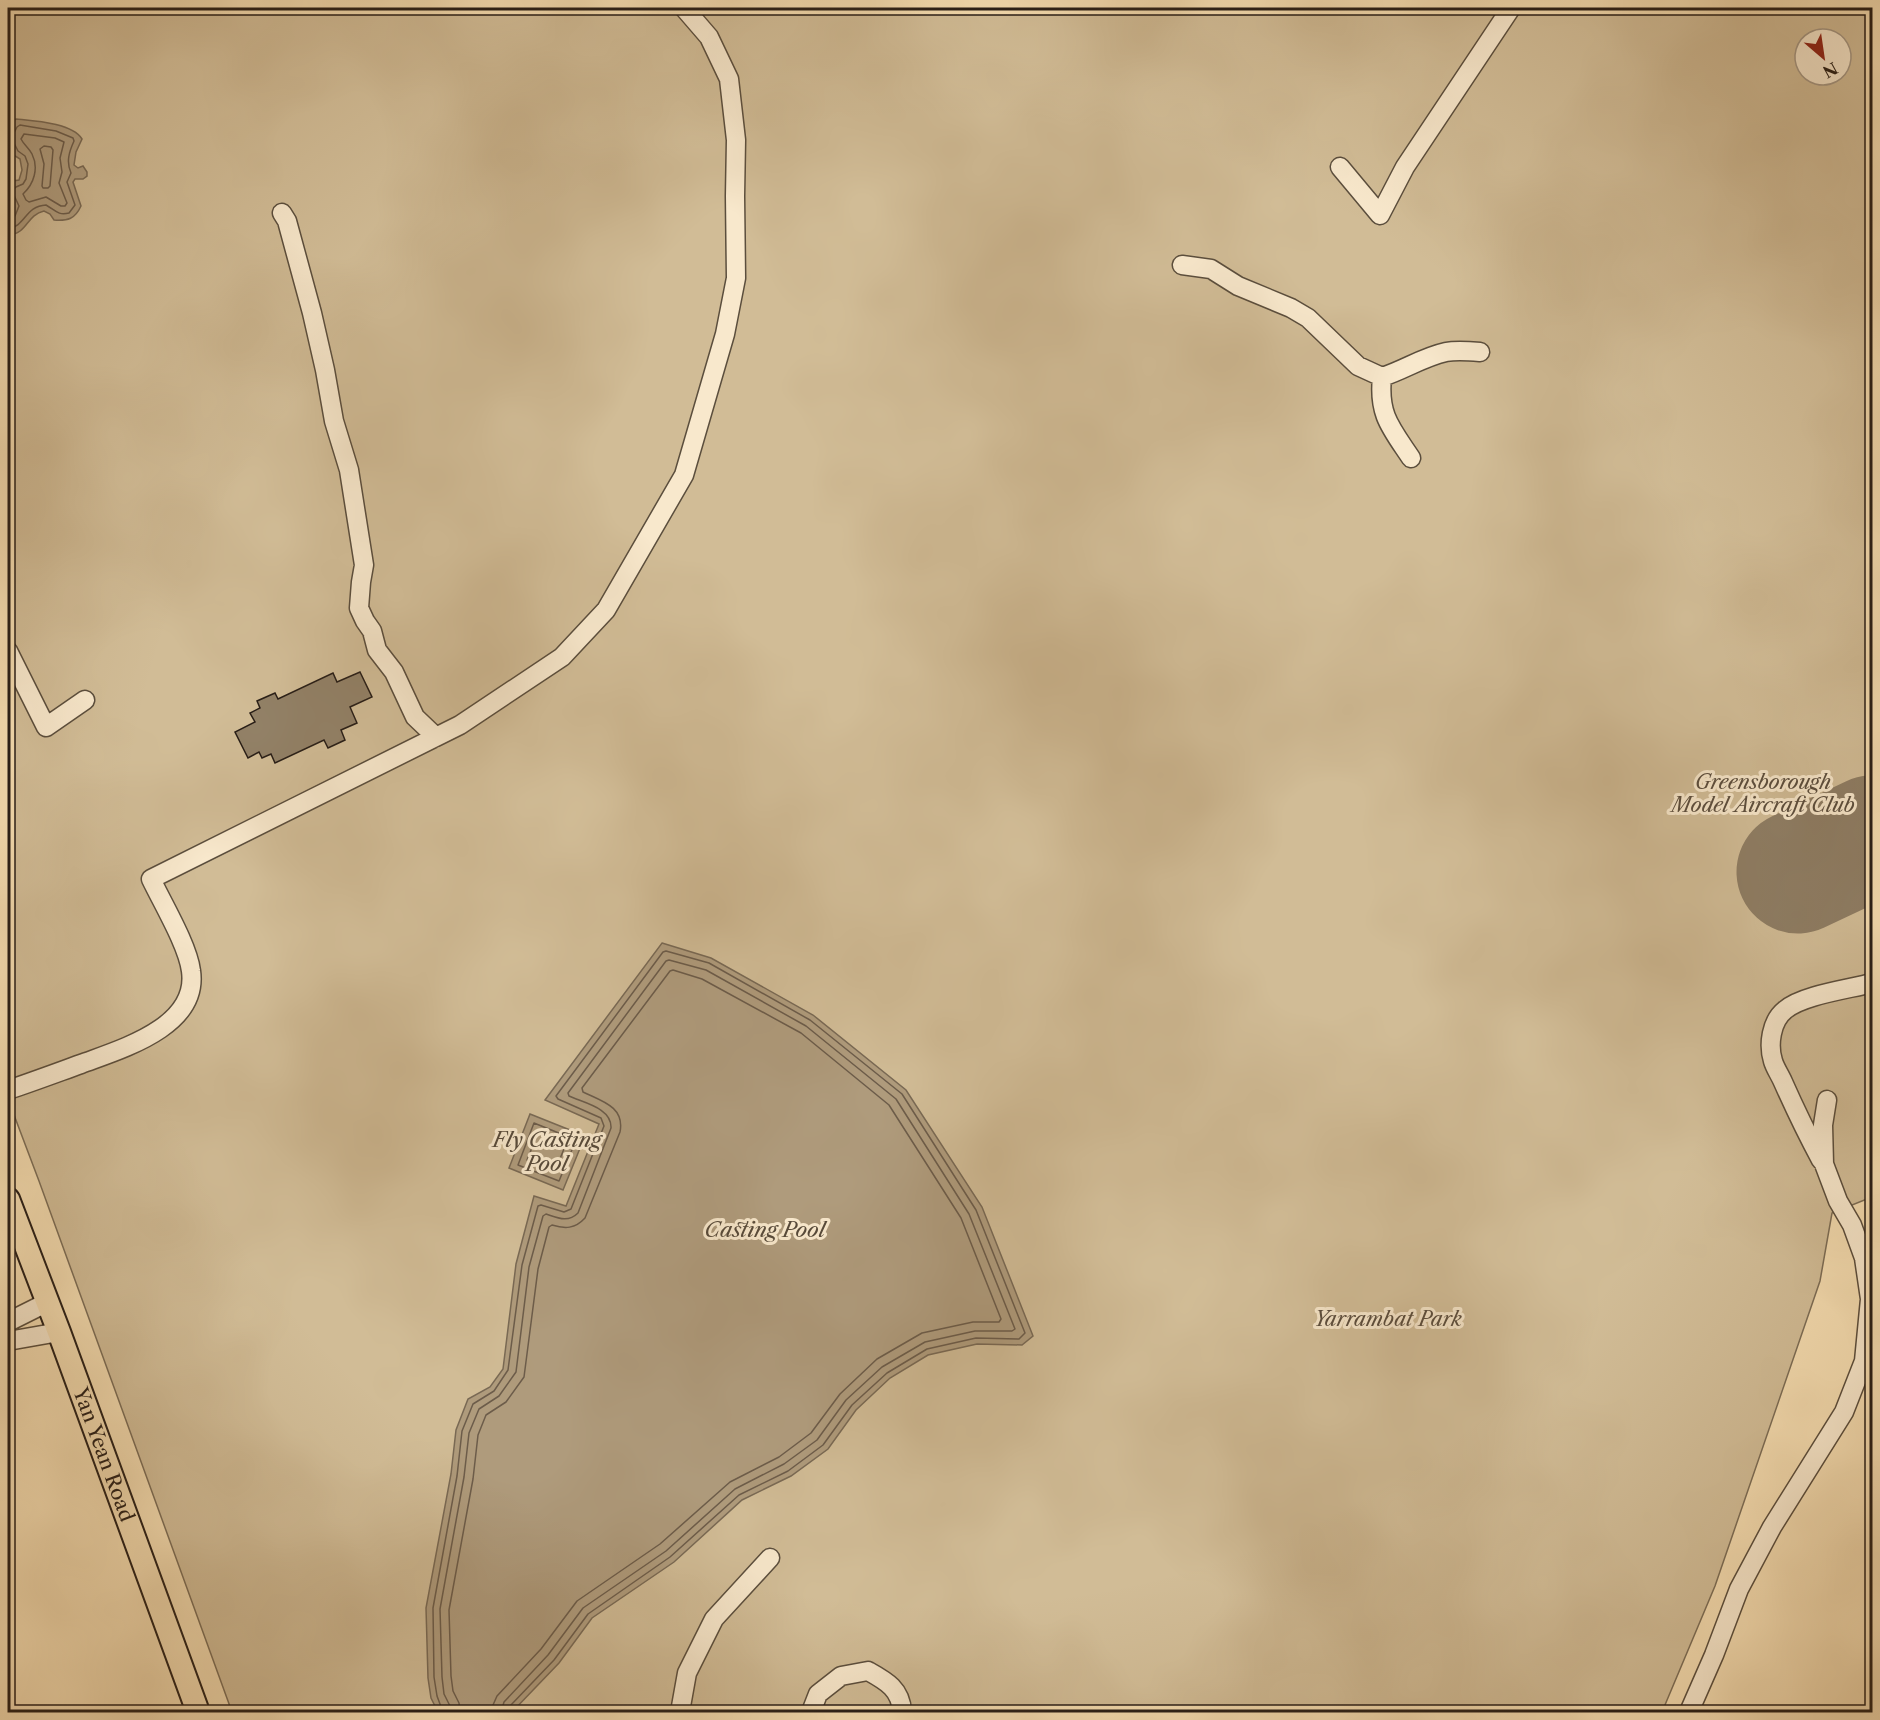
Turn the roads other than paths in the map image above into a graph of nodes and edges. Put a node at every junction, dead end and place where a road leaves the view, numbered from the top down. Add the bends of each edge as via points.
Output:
1 (684, 8) edge
2 (1511, 8) edge
3 (1340, 167) dead end
4 (282, 213) dead end
5 (1182, 265) dead end
6 (1480, 352) dead end
7 (1383, 377) junction
8 (1411, 458) dead end
9 (8, 651) edge
10 (85, 700) dead end
11 (436, 737) junction
12 (1872, 984) edge
13 (8, 1090) edge
14 (1827, 1100) dead end
15 (1824, 1164) junction
16 (8, 1199) edge
17 (1868, 1252) edge
18 (48, 1302) junction
19 (8, 1322) edge
20 (59, 1332) junction
21 (8, 1341) edge
22 (770, 1558) dead end
23 (198, 1713) edge
24 (680, 1713) edge
25 (811, 1713) edge
26 (902, 1713) edge
27 (1689, 1713) edge

1 - 11 street via 709,37 729,79 736,140 736,278 725,334 684,475 606,610 562,657
2 - 3 street via 1406,167 1380,215
4 - 11 street via 303,276 334,421 349,470 364,566 359,608 377,650 394,672 416,717
5 - 7 street via 1211,269 1308,318 1358,366
6 - 7 street via 1448,351
7 - 8 street via 1381,402 1388,424
9 - 10 street via 46,727
11 - 13 street via 151,879 189,959 192,975 183,1007 150,1036
12 - 15 street via 1799,1002 1785,1010 1773,1032 1773,1061
14 - 15 street
15 - 17 street via 1838,1201
16 - 18 main road, Yan Yean Road
17 - 27 street via 1870,1299 1864,1361 1844,1412 1772,1527 1739,1589
18 - 19 street
18 - 20 main road, Yan Yean Road
20 - 21 street
20 - 23 main road, Yan Yean Road
22 - 24 street via 714,1619 687,1673
25 - 26 street via 818,1694 841,1676 868,1671 890,1683

